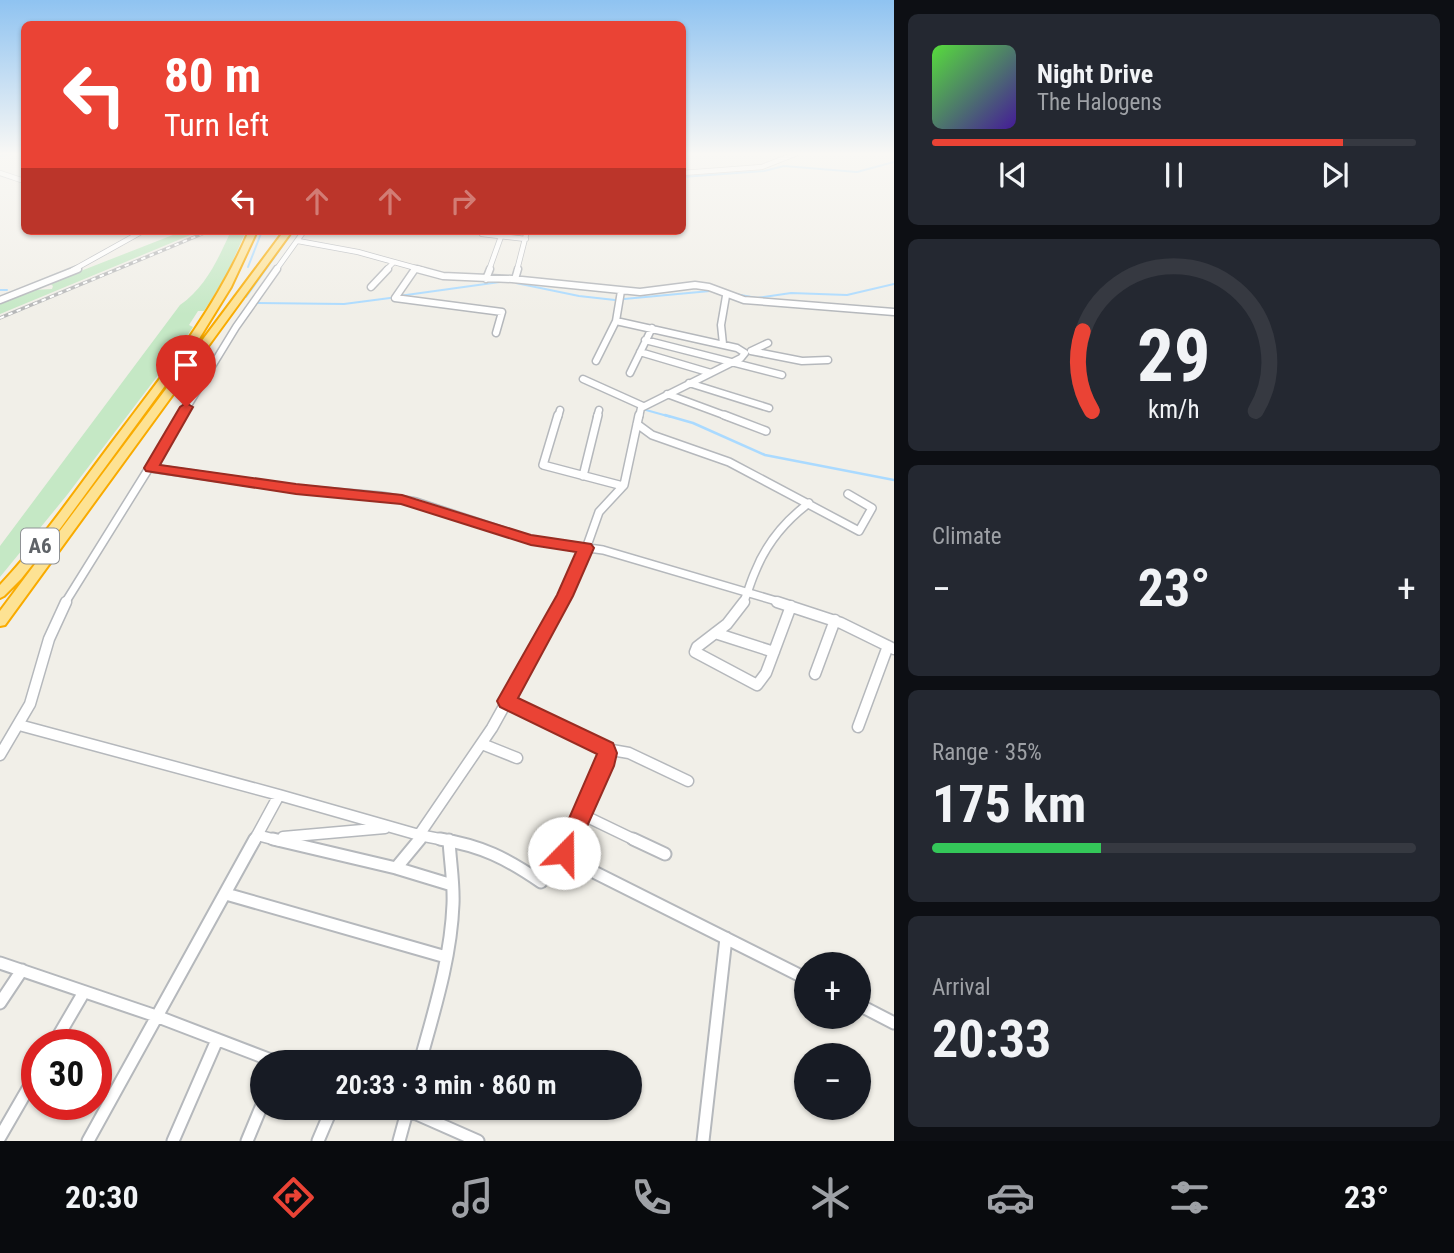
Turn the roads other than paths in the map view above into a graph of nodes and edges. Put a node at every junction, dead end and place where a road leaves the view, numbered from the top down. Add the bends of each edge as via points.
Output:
1 (136, 235) edge
2 (251, 235) edge
3 (285, 235) edge
4 (302, 235) edge
5 (502, 235) edge
6 (507, 235) edge
7 (526, 235) edge
8 (526, 239) junction
9 (298, 241) junction
10 (393, 263) junction
11 (415, 269) junction
12 (486, 279) junction
13 (515, 279) junction
14 (371, 287) dead end
15 (621, 291) junction
16 (726, 296) junction
17 (0, 300) edge
18 (894, 312) edge
19 (616, 321) junction
20 (651, 324) junction
21 (496, 333) dead end
22 (645, 340) junction
23 (768, 342) dead end
24 (723, 344) junction
25 (748, 351) junction
26 (640, 352) junction
27 (828, 360) dead end
28 (596, 362) dead end
29 (733, 362) junction
30 (630, 373) dead end
31 (711, 373) junction
32 (782, 375) dead end
33 (583, 379) dead end
34 (689, 383) junction
35 (667, 394) junction
36 (643, 406) junction
37 (769, 408) dead end
38 (560, 410) dead end
39 (599, 410) dead end
40 (637, 424) junction
41 (766, 430) dead end
42 (151, 468) junction
43 (583, 476) junction
44 (623, 486) junction
45 (848, 494) dead end
46 (809, 503) junction
47 (586, 548) junction
48 (0, 593) edge
49 (746, 598) junction
50 (791, 606) junction
51 (835, 620) junction
52 (0, 621) edge
53 (715, 633) junction
54 (891, 648) edge
55 (774, 652) junction
56 (815, 674) dead end
57 (507, 701) junction
58 (19, 725) junction
59 (858, 727) dead end
60 (482, 744) junction
61 (606, 749) junction
62 (0, 755) edge
63 (517, 758) dead end
64 (688, 780) dead end
65 (279, 794) junction
66 (581, 814) junction
67 (391, 827) junction
68 (257, 835) junction
69 (421, 836) junction
70 (274, 838) junction
71 (449, 840) junction
72 (666, 854) dead end
73 (396, 869) junction
74 (541, 882) dead end
75 (452, 885) junction
76 (226, 894) junction
77 (726, 939) junction
78 (446, 957) junction
79 (0, 963) edge
80 (22, 970) junction
81 (794, 973) edge
82 (84, 992) junction
83 (0, 1003) edge
84 (871, 1011) edge
85 (156, 1016) junction
86 (894, 1023) edge
87 (62, 1029) edge
88 (217, 1040) junction
89 (423, 1050) edge
90 (250, 1052) edge
91 (21, 1101) edge
92 (256, 1120) edge
93 (327, 1120) edge
94 (403, 1120) edge
95 (432, 1120) edge
96 (0, 1137) edge
97 (88, 1141) edge
98 (173, 1141) edge
99 (247, 1141) edge
100 (318, 1141) edge
101 (398, 1141) edge
102 (478, 1141) edge
103 (703, 1141) edge

1 - 17 street via 84,266
2 - 48 highway, Α6 via 235,275 208,318 77,497
3 - 52 highway, Α6
4 - 9 street
5 - 12 street
6 - 8 street
7 - 8 street
8 - 13 street
9 - 10 street
9 - 42 street via 236,327
10 - 11 street
10 - 14 street
11 - 12 street
11 - 21 street via 395,298 502,312
12 - 13 street
13 - 15 street
15 - 16 street via 695,285
15 - 19 street
16 - 18 street
16 - 24 street
19 - 20 street
19 - 28 street
20 - 22 street
20 - 24 street
22 - 26 street
22 - 29 street
23 - 25 street
24 - 25 street
25 - 27 street via 802,361
25 - 29 street
26 - 30 street
26 - 31 street
29 - 31 street
29 - 32 street
31 - 34 street
33 - 36 street
34 - 35 street
34 - 37 street
35 - 36 street
35 - 41 street
36 - 40 street
38 - 43 street via 543,465
39 - 43 street
40 - 44 street
40 - 46 street via 652,435 729,462
42 - 47 street via 402,499 531,540
42 - 58 street via 59,614
43 - 44 street
44 - 47 street via 599,512
45 - 46 street via 872,508 859,531
46 - 49 street via 777,533 754,573
47 - 49 street via 735,589
47 - 57 street
49 - 50 street
49 - 53 street
50 - 51 street
50 - 55 street
51 - 54 street
51 - 56 street
53 - 55 street
53 - 55 street via 695,652 757,685
54 - 59 street
57 - 60 street
57 - 61 street
58 - 62 street
58 - 65 street
60 - 63 street
60 - 69 street
61 - 64 street via 629,753
61 - 66 street via 604,766
65 - 67 street
65 - 68 street
66 - 72 street
66 - 77 street via 565,849 566,859
67 - 69 street
67 - 70 street
68 - 70 street
68 - 76 street
69 - 71 street
69 - 73 street
70 - 73 street
71 - 74 street via 508,859
71 - 75 street
73 - 75 street
75 - 78 street
76 - 78 street
76 - 85 street
77 - 81 street
77 - 103 street
78 - 89 street
79 - 80 street
80 - 82 street
80 - 83 street
82 - 85 street
82 - 87 street
84 - 86 street
85 - 88 street
85 - 97 street
88 - 90 street
88 - 98 street
91 - 96 street
92 - 99 street
93 - 100 street
94 - 101 street
95 - 102 street

